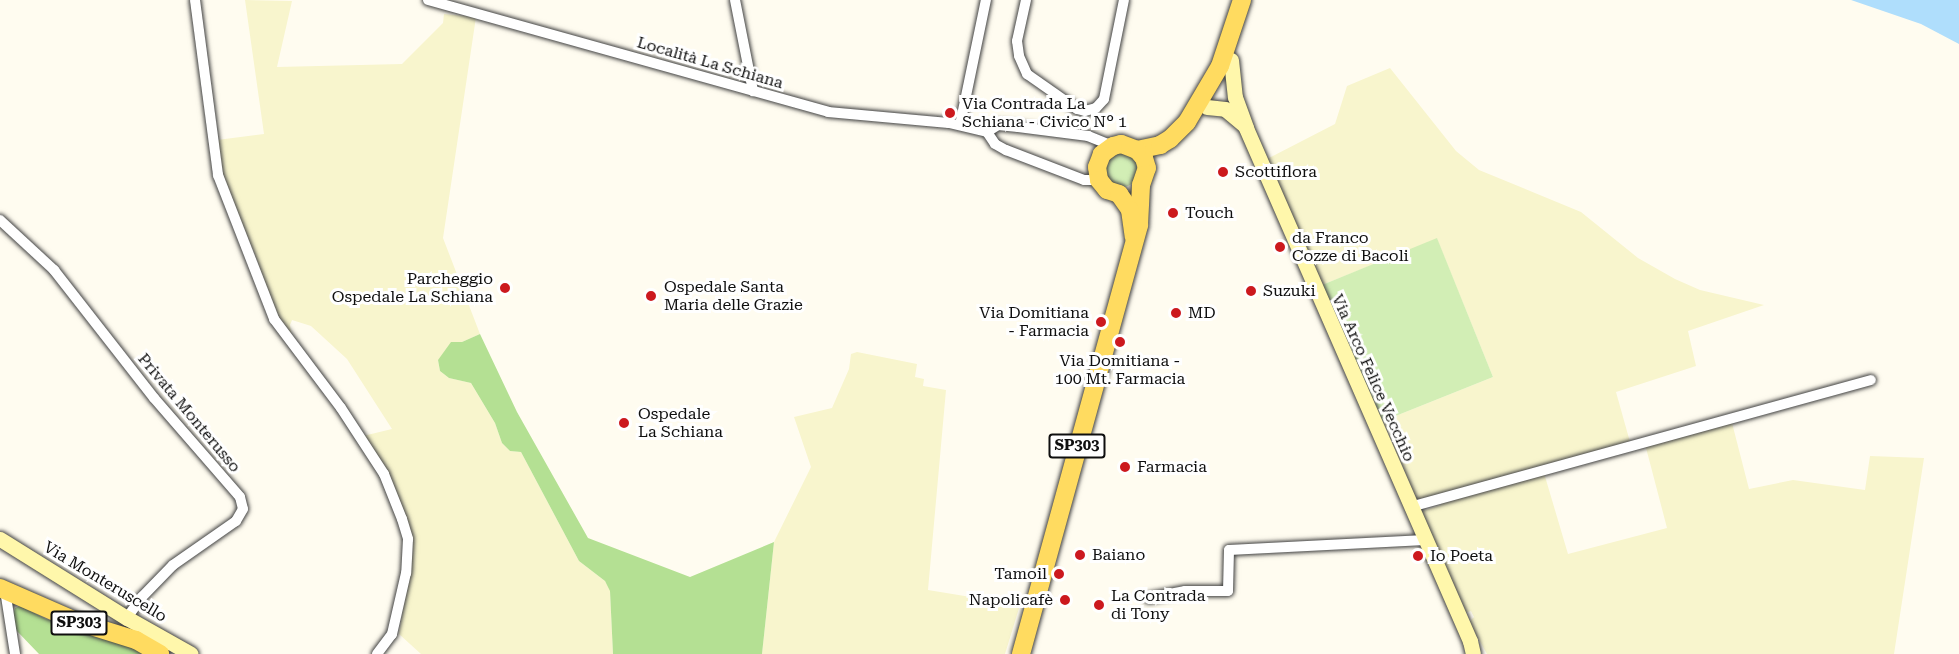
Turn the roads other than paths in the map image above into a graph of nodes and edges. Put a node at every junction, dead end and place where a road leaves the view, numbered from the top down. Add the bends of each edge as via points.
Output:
1 (195, 0) edge
2 (428, 0) edge
3 (735, 0) edge
4 (986, 0) edge
5 (1026, 0) edge
6 (1124, 0) edge
7 (1242, 0) edge
8 (1235, 28) junction
9 (1219, 88) junction
10 (753, 91) junction
11 (1206, 107) junction
12 (960, 125) junction
13 (1246, 128) junction
14 (987, 132) junction
15 (1113, 146) junction
16 (1137, 150) junction
17 (1148, 170) junction
18 (1099, 180) junction
19 (1119, 194) junction
20 (0, 220) edge
21 (1134, 237) junction
22 (1871, 380) dead end
23 (1410, 507) junction
24 (0, 539) edge
25 (1425, 540) junction
26 (3, 589) edge
27 (1149, 598) dead end
28 (127, 618) junction
29 (1471, 648) edge
30 (15, 654) edge
31 (160, 654) edge
32 (191, 654) edge
33 (377, 654) edge
34 (1021, 654) edge
35 (1480, 654) edge

1 - 33 street via 218,175 274,319 341,408 384,474 408,538 406,573 392,634
2 - 10 street, Località La Schiana
3 - 10 street
4 - 12 street
5 - 6 street via 1017,41 1027,74 1085,111 1096,108 1104,99
7 - 8 main road
8 - 9 main road
8 - 9 main road via 1231,60
9 - 11 main road
9 - 13 street, Via Arco Felice Vecchio
9 - 16 main road via 1170,139
10 - 12 street, Località La Schiana via 854,116
11 - 13 street, Via Arco Felice Vecchio via 1225,109
11 - 17 main road
12 - 14 street, Località La Schiana
13 - 23 street, Via Arco Felice Vecchio
14 - 15 street, Località La Schiana via 998,125 1018,126 1088,136
14 - 18 street, Località La Schiana via 995,144 1006,150 1084,180
15 - 16 main road via 1121,144
15 - 18 main road via 1102,154 1097,166
16 - 17 main road
17 - 19 main road via 1131,193
17 - 21 main road
18 - 19 main road via 1107,190
19 - 21 main road via 1130,210
20 - 28 street, Privata Monterusso via 54,270 154,398 240,497 243,509 236,521 173,565
21 - 34 main road, SP303
22 - 23 street
23 - 25 street, Via Arco Felice Vecchio
24 - 28 street, Via Monteruscello
25 - 27 street via 1229,550 1228,591 1185,591
25 - 29 street, Via Arco Felice Vecchio
26 - 30 street
26 - 31 main road, SP303 via 78,622 136,640
28 - 32 street, Via Monteruscello
29 - 35 street, Via Arco Felice Vecchio

